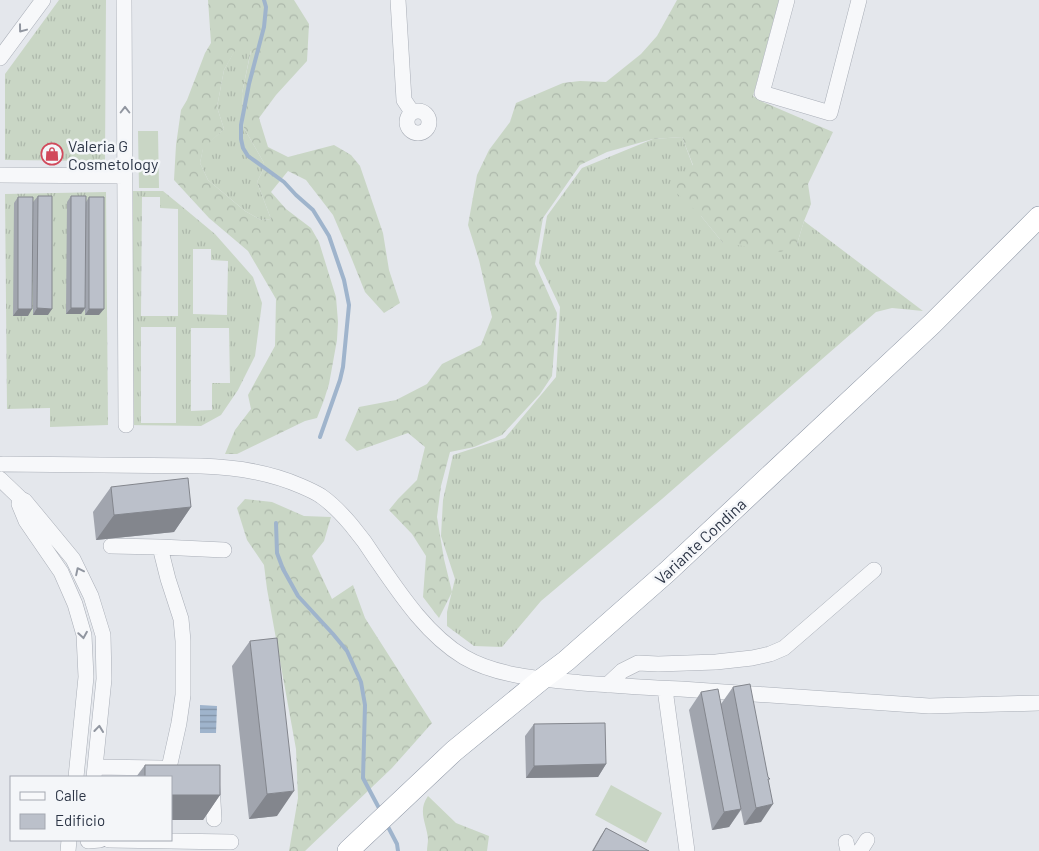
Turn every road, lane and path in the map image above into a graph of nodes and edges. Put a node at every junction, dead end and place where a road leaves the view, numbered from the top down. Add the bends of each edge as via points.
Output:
1 (43, 0) edge
2 (124, 0) edge
3 (398, 0) edge
4 (787, 0) edge
5 (859, 0) edge
6 (0, 58) edge
7 (412, 112) dead end
8 (0, 175) edge
9 (125, 184) junction
10 (1039, 217) edge
11 (126, 425) dead end
12 (1, 464) edge
13 (0, 479) edge
14 (21, 499) junction
15 (111, 546) dead end
16 (160, 547) junction
17 (224, 550) dead end
18 (874, 570) dead end
19 (542, 679) junction
20 (608, 685) junction
21 (665, 689) junction
22 (1039, 703) edge
23 (169, 768) junction
24 (186, 769) edge
25 (211, 769) edge
26 (94, 772) edge
27 (76, 776) edge
28 (214, 819) edge
29 (170, 841) edge
30 (231, 842) dead end
31 (348, 851) edge
32 (687, 851) edge

1 -> 6 street
9 -> 2 street
3 - 7 street via 404,100
4 - 5 street via 762,93 830,112
8 - 9 street
9 - 11 street
10 - 19 highway, Variante Condina via 932,324 667,572
12 - 19 street via 230,467 292,482 321,496 336,510 364,541 410,607 452,649 484,666
13 - 14 street
26 -> 14 street via 104,679 103,635 91,596 73,559
14 -> 27 street via 19,504 26,521 61,572 76,604 84,635 86,677
15 - 16 street
16 - 17 street
16 - 23 street via 181,619 183,641 183,695
18 - 20 street via 784,648 752,658 716,662 638,663 622,671
19 - 20 street
19 - 31 highway, Variante Condina via 454,751
20 - 21 street
21 - 22 street via 928,706
21 - 32 street
23 - 24 street
23 - 26 street
25 - 28 street
29 - 30 street

